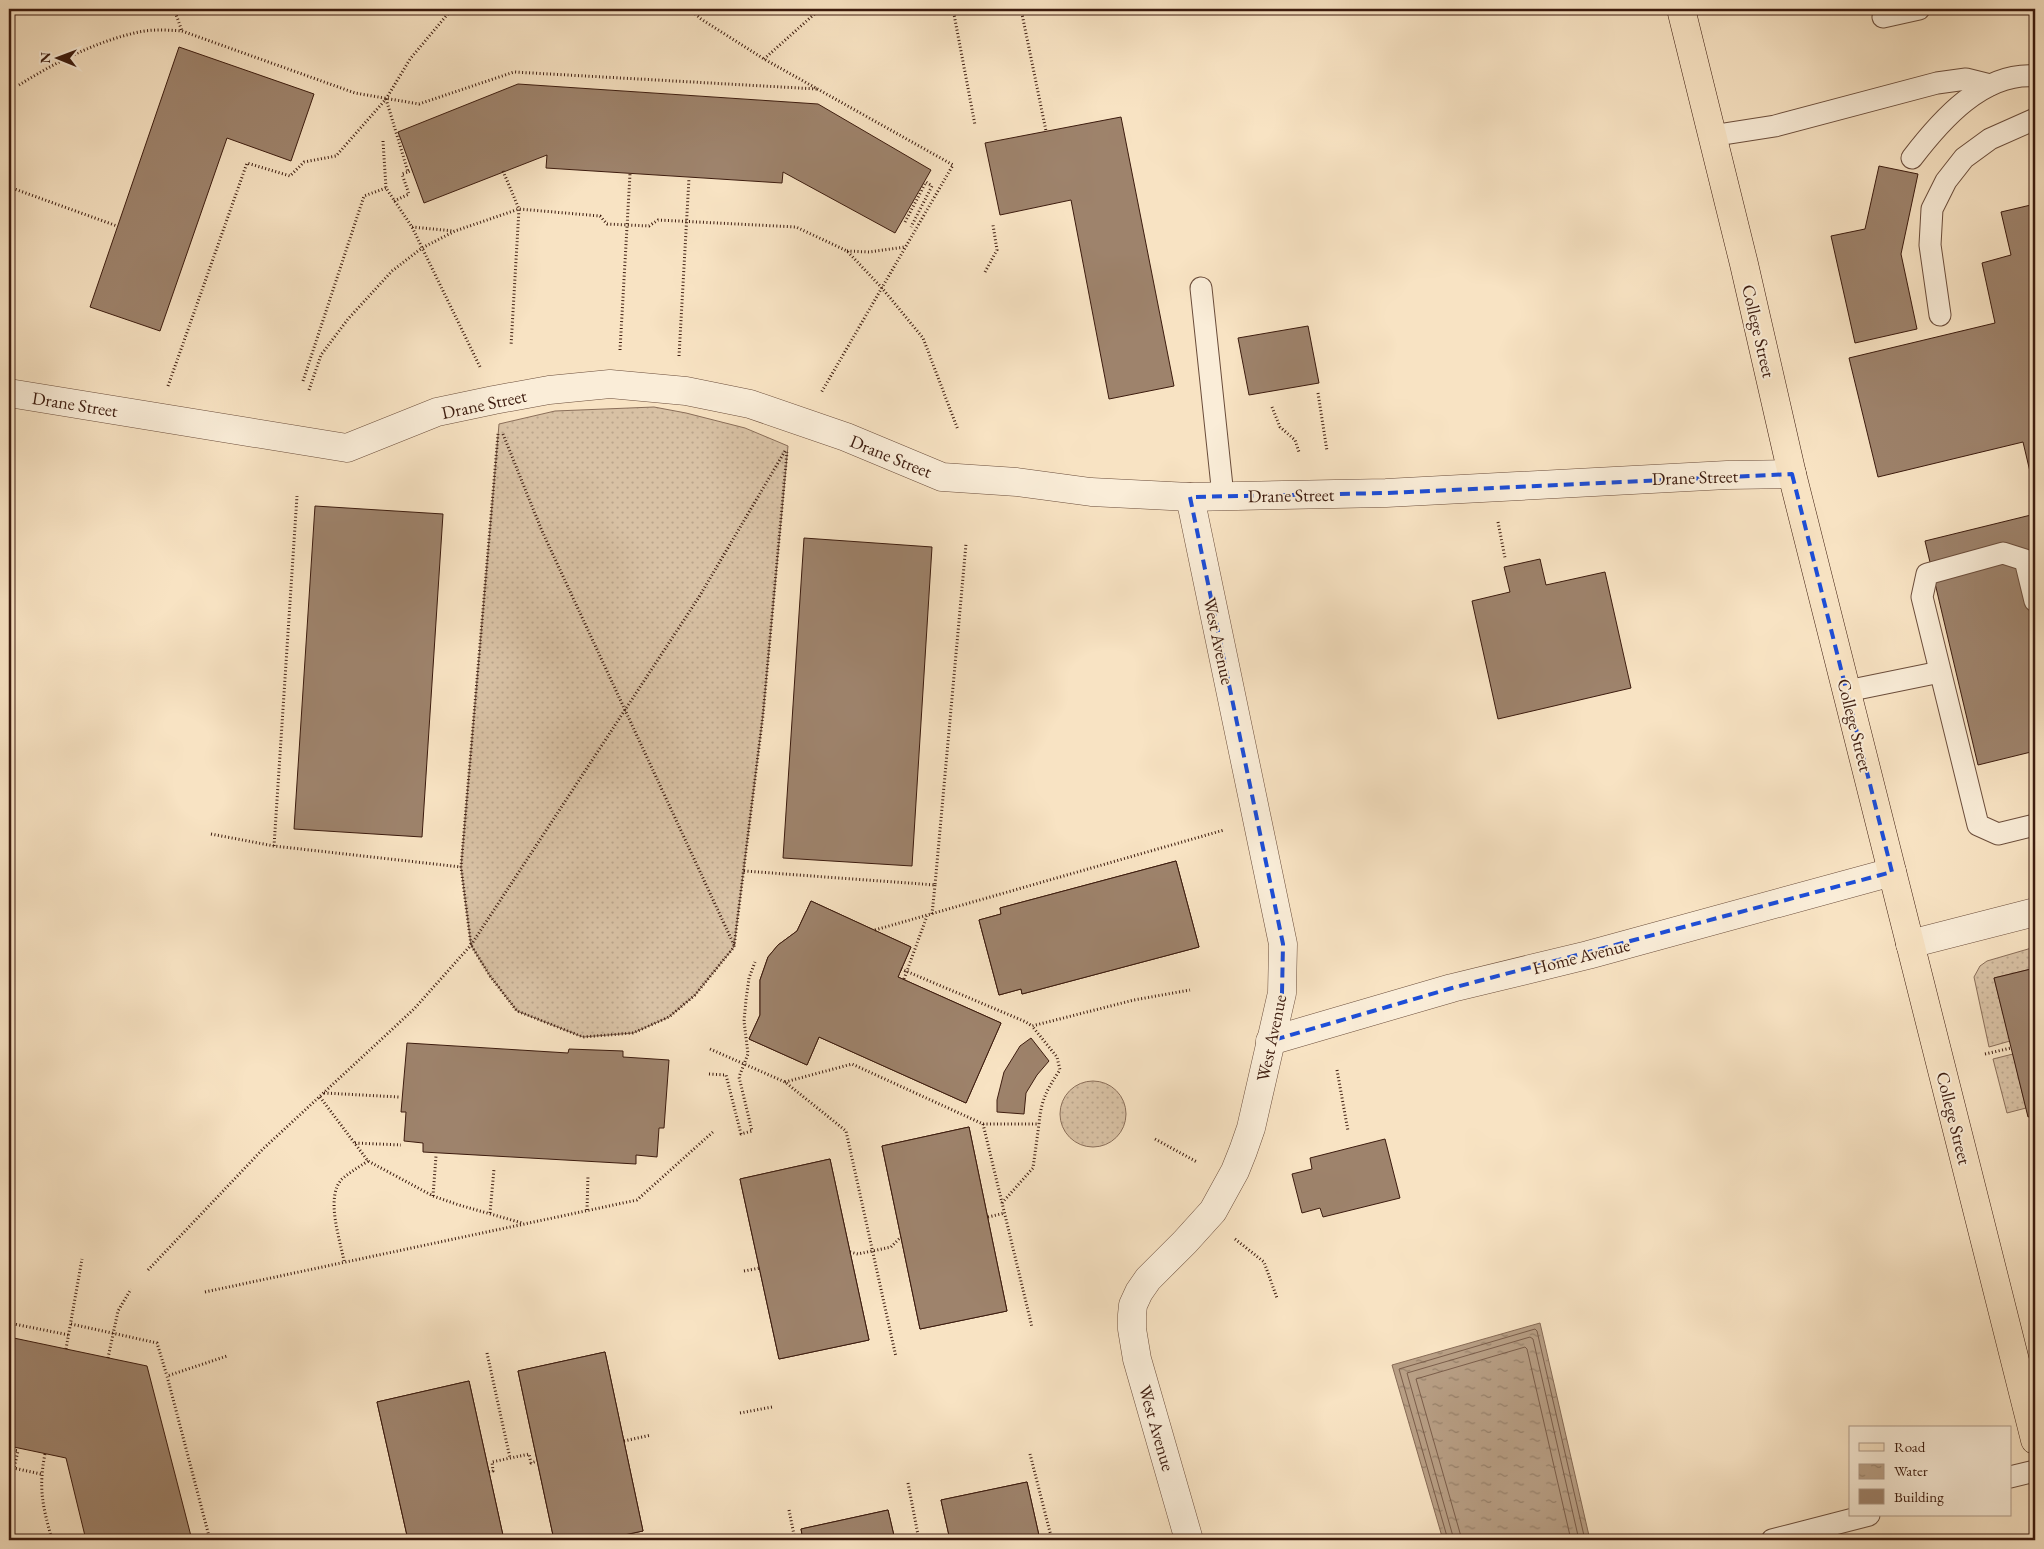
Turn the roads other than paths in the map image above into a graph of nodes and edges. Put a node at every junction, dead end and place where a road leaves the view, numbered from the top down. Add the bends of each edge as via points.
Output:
1 (1681, 9) edge
2 (1919, 9) edge
3 (1883, 17) dead end
4 (2035, 76) edge
5 (1990, 85) junction
6 (2035, 119) edge
7 (1711, 136) junction
8 (1912, 158) dead end
9 (1201, 288) dead end
10 (1940, 315) dead end
11 (9, 393) edge
12 (1792, 474) junction
13 (1223, 496) junction
14 (1190, 497) junction
15 (2035, 601) edge
16 (1940, 672) junction
17 (1847, 691) junction
18 (2035, 825) edge
19 (1892, 872) junction
20 (2035, 912) edge
21 (1910, 944) junction
22 (1270, 1042) junction
23 (2035, 1440) edge
24 (2035, 1471) edge
25 (2012, 1477) edge
26 (1866, 1516) edge
27 (1189, 1540) edge
28 (1772, 1540) edge

1 - 7 main road, College Street
2 - 3 lane
4 - 5 lane
5 - 7 lane via 1966,79 1937,84 1775,126
5 - 8 lane via 1941,123
6 - 10 lane via 1990,139 1964,158 1946,181 1932,209 1930,245
7 - 12 main road, College Street
9 - 13 lane
11 - 14 street, Drane Street via 346,448 437,412 497,412 549,390 610,384 686,391 750,404 846,437 942,477 1017,482 1090,492
12 - 13 street, Drane Street via 1386,493
12 - 17 main road, College Street
13 - 14 street, Drane Street
14 - 22 street, West Avenue via 1283,944 1282,993
15 - 16 lane via 2025,560 2003,553 1927,574 1922,597
16 - 17 lane
16 - 18 lane via 1978,826 1998,834
17 - 19 main road, College Street
19 - 21 main road, College Street
19 - 22 street, Home Avenue via 1588,955 1452,988
20 - 21 street
21 - 23 main road, College Street
22 - 27 street, West Avenue via 1251,1128 1224,1193 1213,1211 1148,1278 1133,1305 1132,1329 1137,1359
24 - 25 lane
26 - 28 lane

